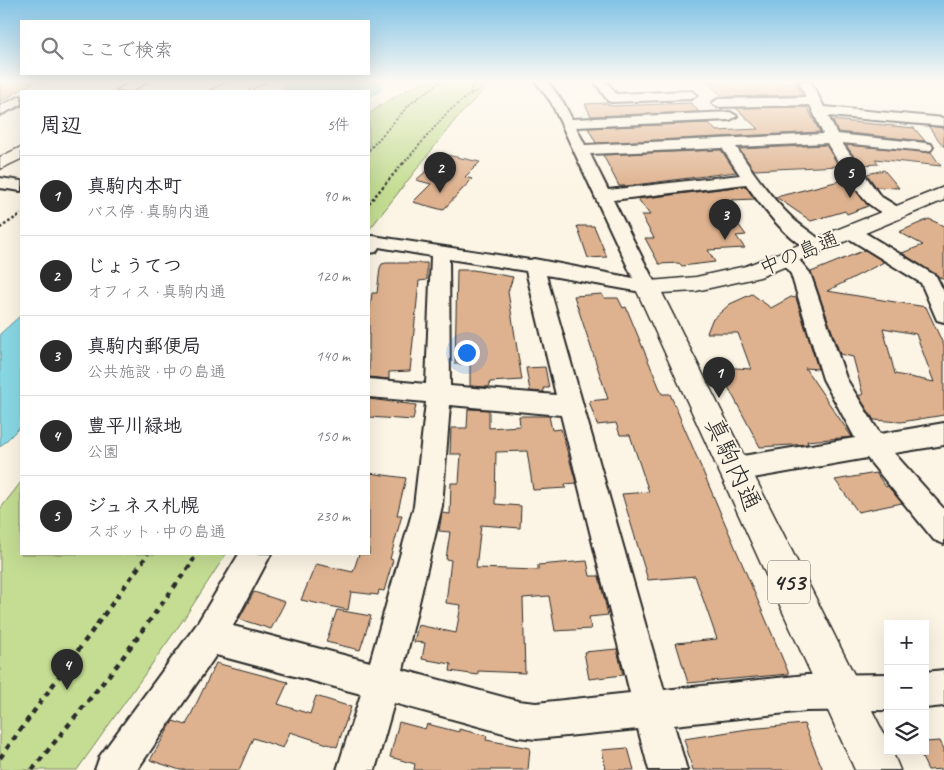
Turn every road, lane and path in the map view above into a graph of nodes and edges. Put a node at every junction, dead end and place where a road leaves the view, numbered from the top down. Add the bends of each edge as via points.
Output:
1 (0, 118) edge
2 (14, 118) dead end
3 (396, 118) edge
4 (443, 118) edge
5 (564, 118) edge
6 (687, 118) edge
7 (713, 118) edge
8 (731, 118) edge
9 (823, 118) edge
10 (912, 118) edge
11 (944, 122) edge
12 (566, 123) junction
13 (736, 123) junction
14 (833, 138) junction
15 (755, 142) junction
16 (726, 143) junction
17 (926, 147) dead end
18 (370, 149) edge
19 (580, 150) junction
20 (20, 153) edge
21 (0, 164) edge
22 (750, 179) junction
23 (0, 183) edge
24 (20, 186) edge
25 (944, 193) edge
26 (602, 196) junction
27 (370, 203) edge
28 (895, 213) junction
29 (20, 215) edge
30 (0, 228) edge
31 (851, 232) junction
32 (370, 246) edge
33 (816, 246) junction
34 (440, 253) junction
35 (787, 258) junction
36 (534, 266) junction
37 (647, 287) junction
38 (944, 315) edge
39 (370, 388) edge
40 (438, 393) junction
41 (571, 406) junction
42 (944, 434) edge
43 (873, 444) junction
44 (736, 469) junction
45 (944, 530) edge
46 (147, 555) edge
47 (197, 555) edge
48 (255, 555) edge
49 (209, 636) junction
50 (382, 683) junction
51 (944, 688) edge
52 (929, 690) edge
53 (884, 692) edge
54 (841, 693) junction
55 (652, 709) junction
56 (0, 758) edge
57 (32, 770) edge
58 (114, 770) edge
59 (356, 770) edge
60 (668, 770) edge
61 (878, 770) edge

1 - 2 street
3 - 18 path
4 - 27 path
5 - 12 street, 真駒内通
6 - 12 street
7 - 13 street
8 - 13 street
9 - 14 street
10 - 11 street
12 - 19 street, 真駒内通
13 - 15 street
14 - 15 street
14 - 17 street
14 - 28 street via 874,200
15 - 16 street
16 - 19 street
16 - 22 street
19 - 26 street, 真駒内通
20 - 21 highway
22 - 26 street
22 - 33 street via 797,234
23 - 24 street
25 - 28 highway, 中の島通
26 - 37 street, 真駒内通
28 - 31 highway, 中の島通
29 - 30 path
31 - 33 highway, 中の島通
31 - 38 street via 929,280
32 - 34 street via 373,242
33 - 35 highway, 中の島通
34 - 36 street
34 - 40 street
35 - 37 highway, 中の島通 via 728,278
35 - 43 street via 800,273 835,379
36 - 37 street
36 - 41 street
37 - 44 highway, 真駒内通 / 453
39 - 40 street
40 - 41 street
40 - 50 street via 428,506
41 - 55 street
42 - 43 street
43 - 44 street
43 - 45 street
44 - 54 highway, 真駒内通 / 453
46 - 56 path
47 - 57 path via 112,673
48 - 49 street
49 - 50 street
49 - 58 street
50 - 55 street via 536,721
50 - 59 street
51 - 52 street
53 - 54 street
54 - 55 street via 806,693
54 - 61 highway, 真駒内通 / 453
55 - 60 street

